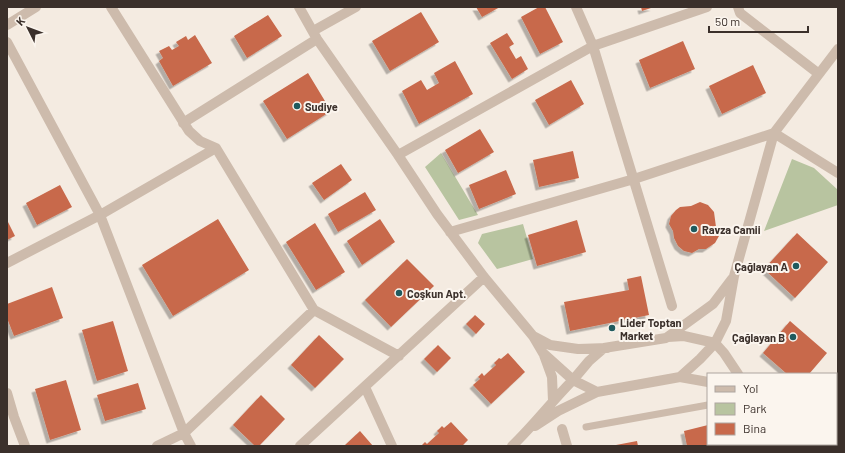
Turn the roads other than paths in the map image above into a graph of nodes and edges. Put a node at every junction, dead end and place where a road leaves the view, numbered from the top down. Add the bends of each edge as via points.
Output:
1 (36, 7) edge
2 (111, 7) edge
3 (299, 7) edge
4 (356, 7) edge
5 (576, 7) edge
6 (707, 7) edge
7 (738, 7) edge
8 (7, 25) edge
9 (315, 35) junction
10 (7, 42) edge
11 (593, 46) junction
12 (838, 49) edge
13 (819, 74) junction
14 (183, 123) junction
15 (774, 133) junction
16 (216, 148) junction
17 (398, 155) junction
18 (838, 173) edge
19 (634, 179) junction
20 (100, 215) junction
21 (450, 232) junction
22 (7, 263) edge
23 (734, 276) junction
24 (484, 278) junction
25 (672, 306) dead end
26 (314, 310) junction
27 (533, 336) junction
28 (666, 338) junction
29 (715, 343) junction
30 (607, 348) junction
31 (543, 353) junction
32 (399, 356) junction
33 (737, 373) edge
34 (680, 377) junction
35 (573, 380) junction
36 (707, 382) edge
37 (365, 387) junction
38 (597, 392) junction
39 (7, 393) edge
40 (553, 401) junction
41 (707, 405) edge
42 (586, 427) dead end
43 (562, 429) dead end
44 (184, 433) junction
45 (525, 433) junction
46 (25, 446) edge
47 (157, 446) edge
48 (191, 446) edge
49 (300, 446) edge
50 (392, 446) edge
51 (512, 446) edge
52 (567, 446) edge

1 - 8 street
2 - 14 street
3 - 9 street
4 - 9 street
5 - 11 street
6 - 11 street
7 - 13 street via 740,13
9 - 14 street
9 - 17 street
10 - 20 street
11 - 17 street
11 - 19 street
12 - 13 street
13 - 15 street
14 - 16 street via 200,141
15 - 18 street
15 - 19 street
15 - 23 street
16 - 20 street
16 - 26 street
17 - 21 street
19 - 21 street
19 - 25 street
20 - 22 street
20 - 44 street
21 - 24 street
23 - 28 street via 713,304
23 - 29 street via 726,321
24 - 27 street
24 - 32 street
26 - 32 street
26 - 44 street
27 - 30 street via 550,345
27 - 31 street
28 - 29 street via 684,336
28 - 30 street
29 - 33 street
29 - 34 street
30 - 35 street via 589,361
31 - 35 street
31 - 40 street via 552,377
32 - 37 street
34 - 36 street
34 - 38 street
35 - 38 street
35 - 40 street
37 - 49 street
37 - 50 street
38 - 45 street via 558,411
39 - 46 street
40 - 45 street
41 - 42 lane
43 - 52 street
44 - 47 street
44 - 48 street
45 - 51 street

